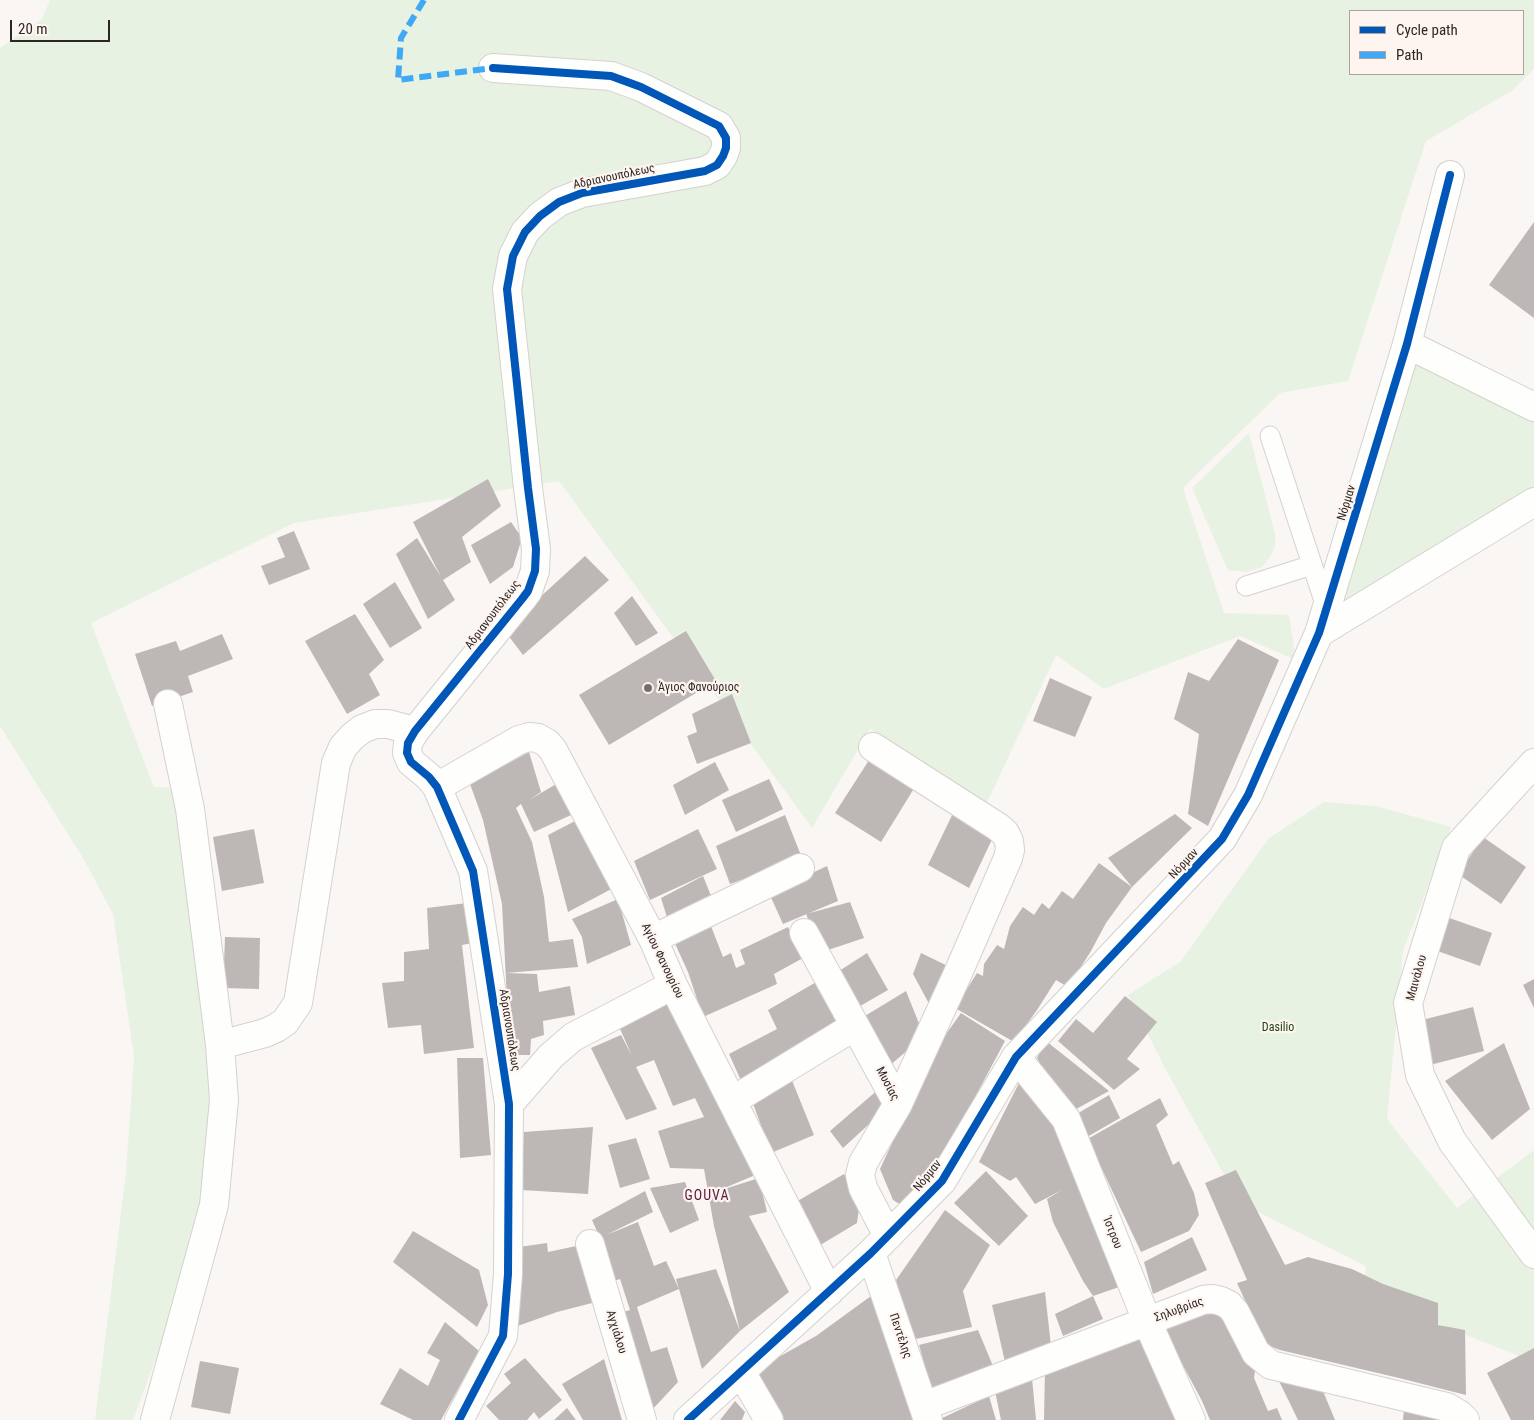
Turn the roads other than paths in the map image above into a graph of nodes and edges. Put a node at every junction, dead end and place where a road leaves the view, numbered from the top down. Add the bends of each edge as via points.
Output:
1 (493, 68) dead end
2 (1450, 175) dead end
3 (1407, 344) junction
4 (1534, 407) edge
5 (1270, 436) dead end
6 (1534, 502) edge
7 (1312, 565) junction
8 (1246, 586) dead end
9 (1326, 608) junction
10 (1319, 634) junction
11 (168, 704) dead end
12 (415, 731) junction
13 (872, 747) dead end
14 (1534, 763) edge
15 (437, 787) junction
16 (800, 868) dead end
17 (804, 933) dead end
18 (653, 939) junction
19 (673, 985) junction
20 (855, 1026) junction
21 (220, 1045) junction
22 (1016, 1057) junction
23 (732, 1102) junction
24 (509, 1104) junction
25 (898, 1104) junction
26 (590, 1244) dead end
27 (879, 1245) junction
28 (1534, 1254) edge
29 (829, 1292) junction
30 (1147, 1321) junction
31 (741, 1372) junction
32 (926, 1413) edge
33 (155, 1420) edge
34 (459, 1420) edge
35 (642, 1420) edge
36 (688, 1420) edge
37 (769, 1420) edge
38 (1191, 1420) edge
39 (1465, 1420) edge

1 - 12 street, Αδριανουπόλεως via 611,76 641,87 719,126 726,138 726,148 717,165 705,171 582,193 559,202 525,232 513,256 507,290 536,549 535,571 522,599
2 - 3 street, Νόρμαν
3 - 4 street
3 - 9 street, Νόρμαν
5 - 7 lane
6 - 10 street
7 - 8 lane
7 - 9 lane
9 - 10 street, Νόρμαν
10 - 22 street, Νόρμαν via 1248,795 1222,839
11 - 21 street via 190,809
12 - 15 street, Αδριανουπόλεως via 408,743 410,762
12 - 21 street via 375,724 362,729 343,747 336,763 298,1003 285,1022 276,1028
13 - 25 street via 998,827 1005,833 1010,850
14 - 28 street, Μαινάλου via 1456,848 1408,1003 1420,1075 1452,1141
15 - 18 street, Αγίου Φανουρίου via 519,740 529,737 547,743
15 - 24 street, Αδριανουπόλεως via 474,871
16 - 18 street
17 - 20 street, Μυσίας
18 - 19 street, Αγίου Φανουρίου
19 - 23 street, Αγίου Φανουρίου
19 - 24 street via 573,1037 551,1056
20 - 23 street
20 - 25 street, Μυσίας
21 - 33 street via 224,1100 214,1204
22 - 27 street, Νόρμαν via 942,1181
22 - 30 street, Ίστρου via 1066,1119
23 - 29 street, Αγίου Φανουρίου
24 - 34 street, Αδριανουπόλεως via 508,1274 503,1336
25 - 27 street, Μυσίας via 863,1164 860,1176
26 - 35 street, Αγχιάλου
27 - 29 street, Νόρμαν
27 - 32 street, Πεντέλης
29 - 31 street, Νόρμαν
30 - 32 street, Σηλυβρίας
30 - 38 street, Ίστρου
30 - 39 street, Σηλυβρίας via 1212,1298 1229,1305 1256,1353 1271,1366 1447,1407
31 - 36 street, Νόρμαν
31 - 37 street

